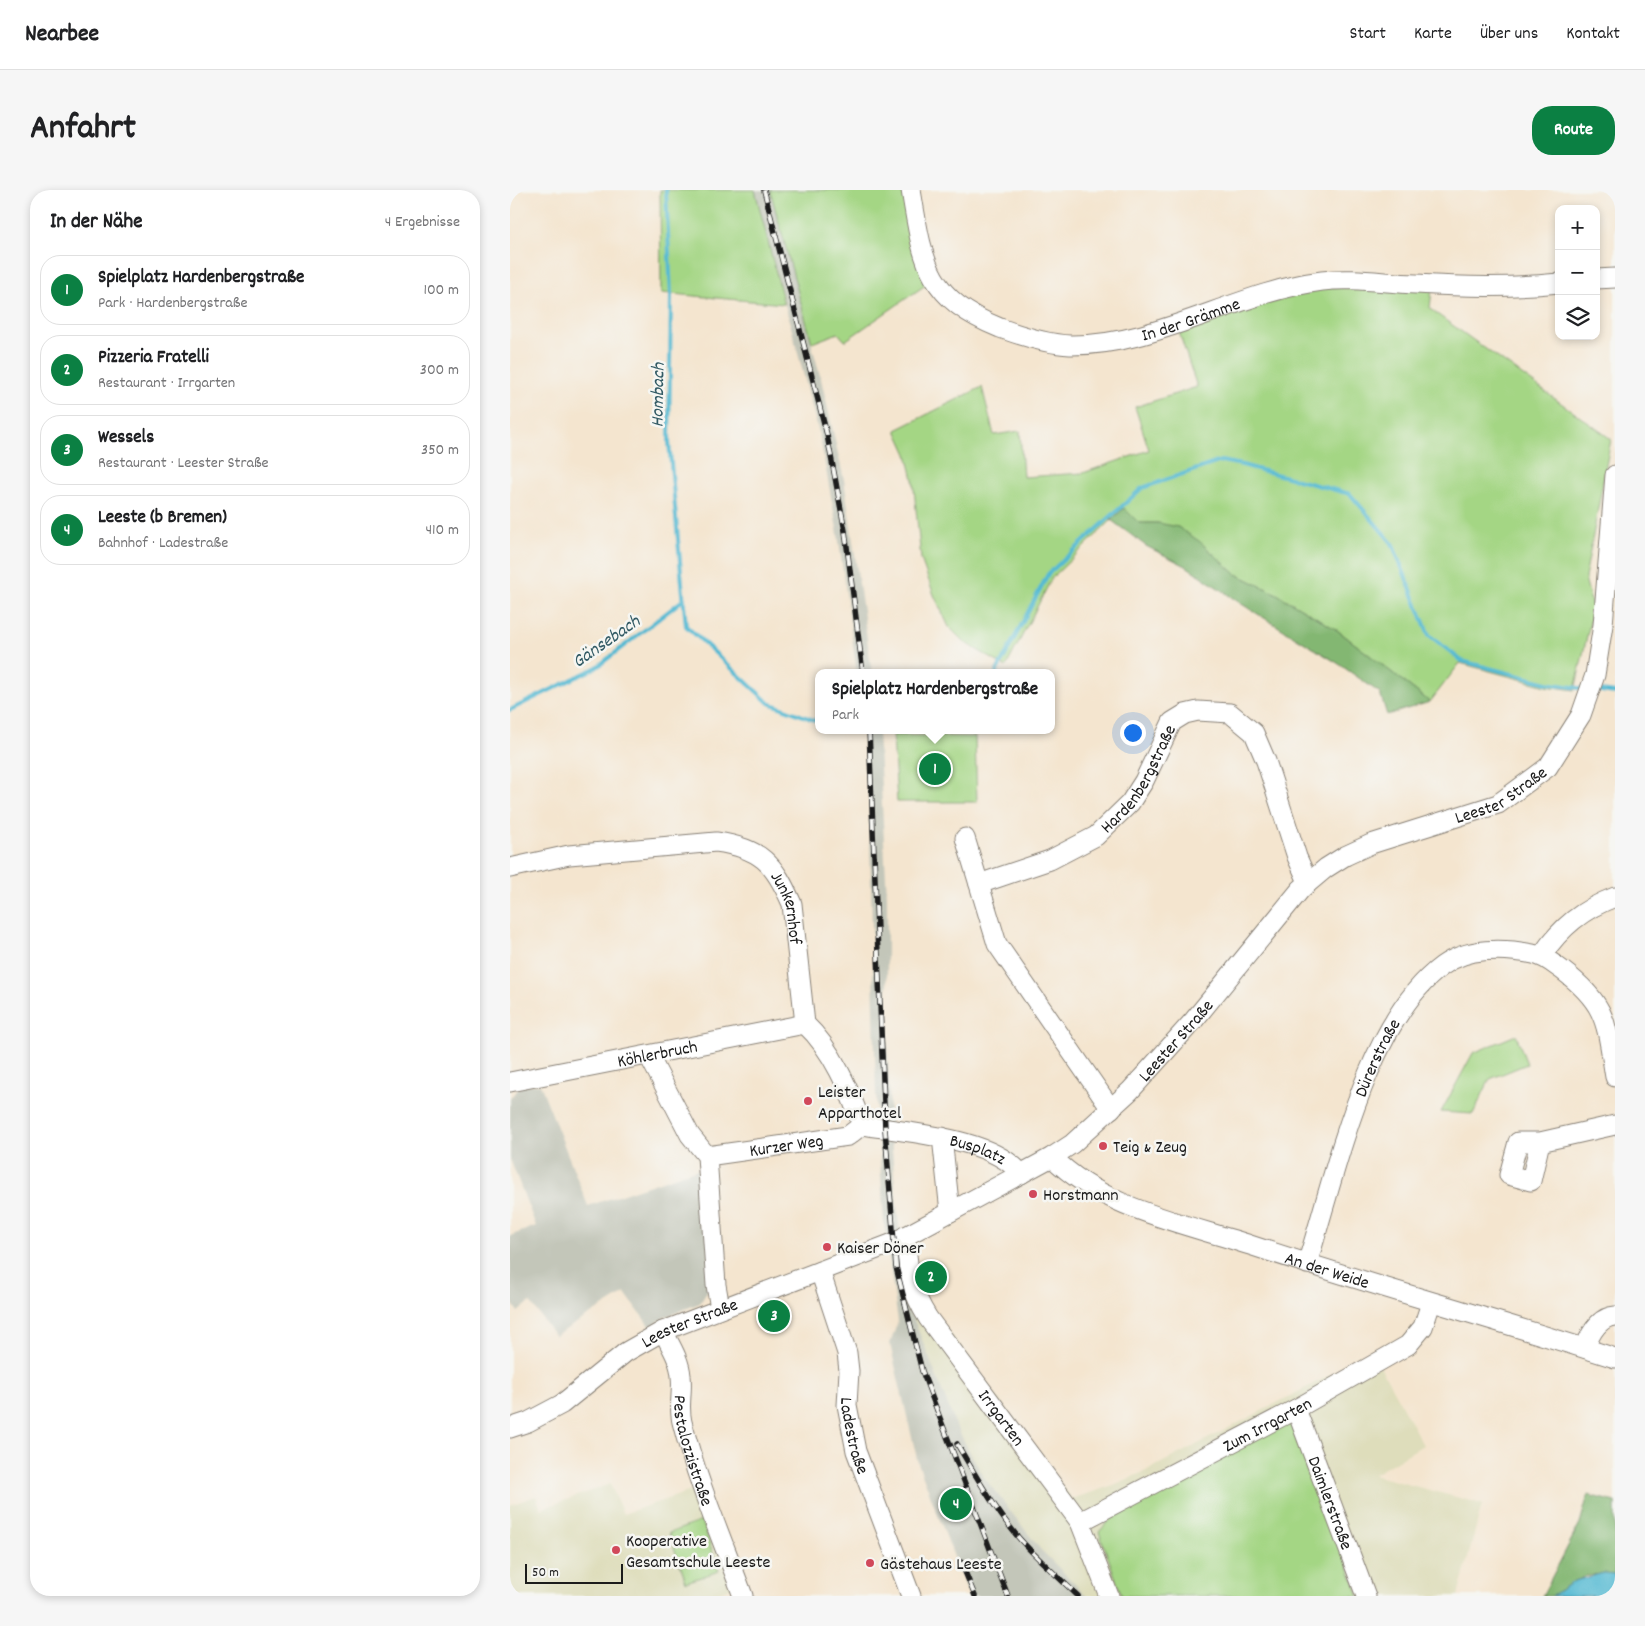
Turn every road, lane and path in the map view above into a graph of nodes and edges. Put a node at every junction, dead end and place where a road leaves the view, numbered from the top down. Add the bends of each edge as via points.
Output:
1 (911, 190) edge
2 (1615, 278) edge
3 (1600, 280) edge
4 (1555, 283) edge
5 (1615, 475) edge
6 (965, 838) dead end
7 (510, 868) edge
8 (1308, 882) junction
9 (979, 884) junction
10 (1615, 897) edge
11 (1542, 955) junction
12 (805, 1024) junction
13 (648, 1056) junction
14 (1615, 1077) edge
15 (511, 1083) edge
16 (1111, 1109) junction
17 (862, 1125) junction
18 (1615, 1126) edge
19 (942, 1137) junction
20 (1540, 1142) dead end
21 (707, 1156) junction
22 (1052, 1157) junction
23 (1022, 1174) junction
24 (950, 1212) junction
25 (905, 1236) junction
26 (1306, 1264) junction
27 (820, 1271) junction
28 (1431, 1303) junction
29 (720, 1308) junction
30 (1615, 1316) edge
31 (663, 1331) junction
32 (1585, 1348) junction
33 (1615, 1358) edge
34 (1296, 1409) junction
35 (510, 1428) edge
36 (1080, 1522) junction
37 (743, 1596) edge
38 (911, 1596) edge
39 (1109, 1596) edge
40 (1366, 1596) edge

1 - 4 street, In der Grämme via 927,266 935,283 953,303 981,320 1011,332 1069,345 1123,338 1289,288 1347,278 1413,284 1517,287
2 - 3 street
5 - 8 street, Leester Straße via 1595,675 1581,715 1548,767 1498,804 1371,844 1345,856
6 - 9 street
7 - 12 street, Junkernhof via 570,855 716,842 738,845 755,852 785,887 792,904
8 - 9 street, Hardenbergstraße via 1254,733 1230,713 1198,711 1172,722 1144,782 1130,803 1102,831 1050,860
8 - 16 street, Leester Straße via 1194,1020
9 - 16 street via 997,944
10 - 11 street via 1594,905 1557,933
11 - 14 street, Dürerstraße via 1582,986 1597,1003 1606,1025
11 - 26 street, Dürerstraße via 1520,951 1477,951 1443,965 1401,1010 1361,1090
12 - 13 street, Köhlerbruch
12 - 17 street via 820,1038
13 - 15 street, Köhlerbruch
13 - 21 street via 690,1135
16 - 22 street, Leester Straße via 1072,1144
17 - 19 street
17 - 21 street, Kurzer Weg via 848,1136
18 - 20 street
19 - 23 street, Busplatz via 1006,1158
19 - 24 street, Busplatz
21 - 29 street
22 - 23 street, Leester Straße
22 - 26 street, An der Weide via 1066,1171 1118,1202
23 - 24 street, Leester Straße
24 - 25 street, Leester Straße
25 - 27 street, Leester Straße
25 - 36 street, Irrgarten via 914,1296
26 - 28 street, An der Weide
27 - 29 street, Leester Straße
27 - 38 street, Ladestraße via 847,1353 850,1371 847,1405 856,1451
28 - 32 street, An der Weide
28 - 34 street, Zum Irrgarten via 1424,1327 1408,1345
29 - 31 street, Leester Straße
30 - 32 street via 1608,1316 1600,1322 1589,1335
31 - 35 street, Leester Straße via 626,1352 562,1404
31 - 37 street, Pestalozzistraße via 682,1378 679,1400 691,1454
32 - 33 street, An der Weide
34 - 36 street, Zum Irrgarten
34 - 40 street, Daimlerstraße
36 - 39 street, Irrgarten

